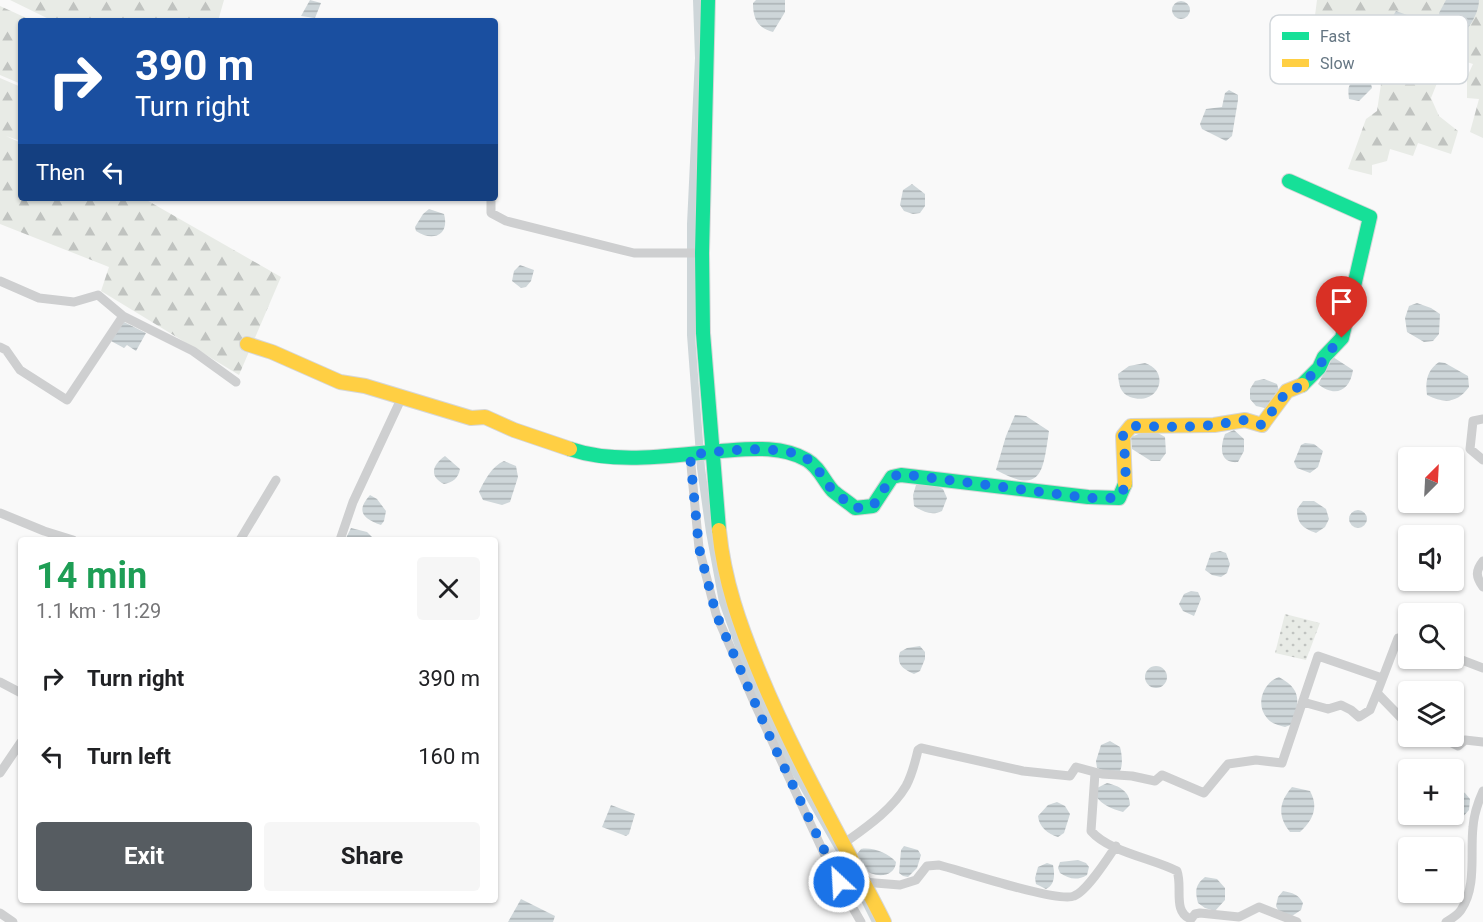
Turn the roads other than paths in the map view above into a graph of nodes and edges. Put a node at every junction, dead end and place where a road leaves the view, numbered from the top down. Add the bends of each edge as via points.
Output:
1 (708, 0) edge
2 (1289, 181) dead end
3 (490, 201) edge
4 (702, 253) junction
5 (0, 281) edge
6 (123, 315) junction
7 (248, 344) dead end
8 (0, 347) edge
9 (236, 382) dead end
10 (402, 397) junction
11 (1483, 419) edge
12 (714, 451) junction
13 (690, 455) junction
14 (1483, 460) edge
15 (276, 480) dead end
16 (0, 513) edge
17 (63, 537) edge
18 (242, 537) edge
19 (341, 537) edge
20 (1483, 561) edge
21 (1483, 587) edge
22 (1398, 638) edge
23 (1464, 661) edge
24 (1483, 668) edge
25 (1382, 678) junction
26 (0, 682) edge
27 (18, 691) edge
28 (1377, 693) junction
29 (1303, 702) junction
30 (1398, 715) edge
31 (1464, 741) edge
32 (1483, 742) edge
33 (18, 746) edge
34 (0, 773) edge
35 (1095, 773) junction
36 (1483, 791) edge
37 (843, 844) junction
38 (1116, 846) junction
39 (863, 882) junction
40 (0, 913) edge
41 (13, 922) edge
42 (861, 922) edge
43 (884, 922) edge
44 (1297, 922) edge
45 (1446, 922) edge

1 - 4 street
2 - 12 street via 1370,217 1342,338 1319,368 1299,387 1287,391 1262,425 1245,420 1182,427 1131,426 1123,435 1125,476 1119,498 1088,498 901,474 892,477 873,506 855,508 800,456 767,449
3 - 4 street via 491,213 506,221 634,253
4 - 12 street via 703,333
5 - 6 street via 39,298 74,302 98,295
6 - 8 street via 67,400 20,370
6 - 9 street via 193,351
7 - 10 street via 340,382
10 - 13 street via 471,418 485,417 582,453 634,458
10 - 19 street
11 - 14 street via 1473,421 1470,448
12 - 13 street
12 - 37 street via 722,560 733,608 782,725
13 - 42 street via 699,548 716,614 835,877
15 - 18 street
16 - 17 street
20 - 21 street via 1477,568 1477,578
22 - 25 street
23 - 24 street
25 - 28 street
25 - 29 street via 1318,656
26 - 27 street
28 - 29 street via 1370,710 1359,717 1341,705 1328,709
28 - 30 street
29 - 35 street via 1282,763 1256,760 1228,764 1204,793 1162,775 1155,781
31 - 32 street
33 - 34 street
35 - 37 street via 1076,767 1070,776 1023,771 921,748 905,788 893,803
35 - 38 street via 1091,831
36 - 45 street via 1473,826 1468,891 1461,911
37 - 39 street
38 - 39 street via 1082,892 1067,897 939,865 927,866 916,880 900,885
38 - 44 street via 1177,871 1179,909 1189,919 1200,913 1239,917 1259,907
39 - 43 street
40 - 41 street

